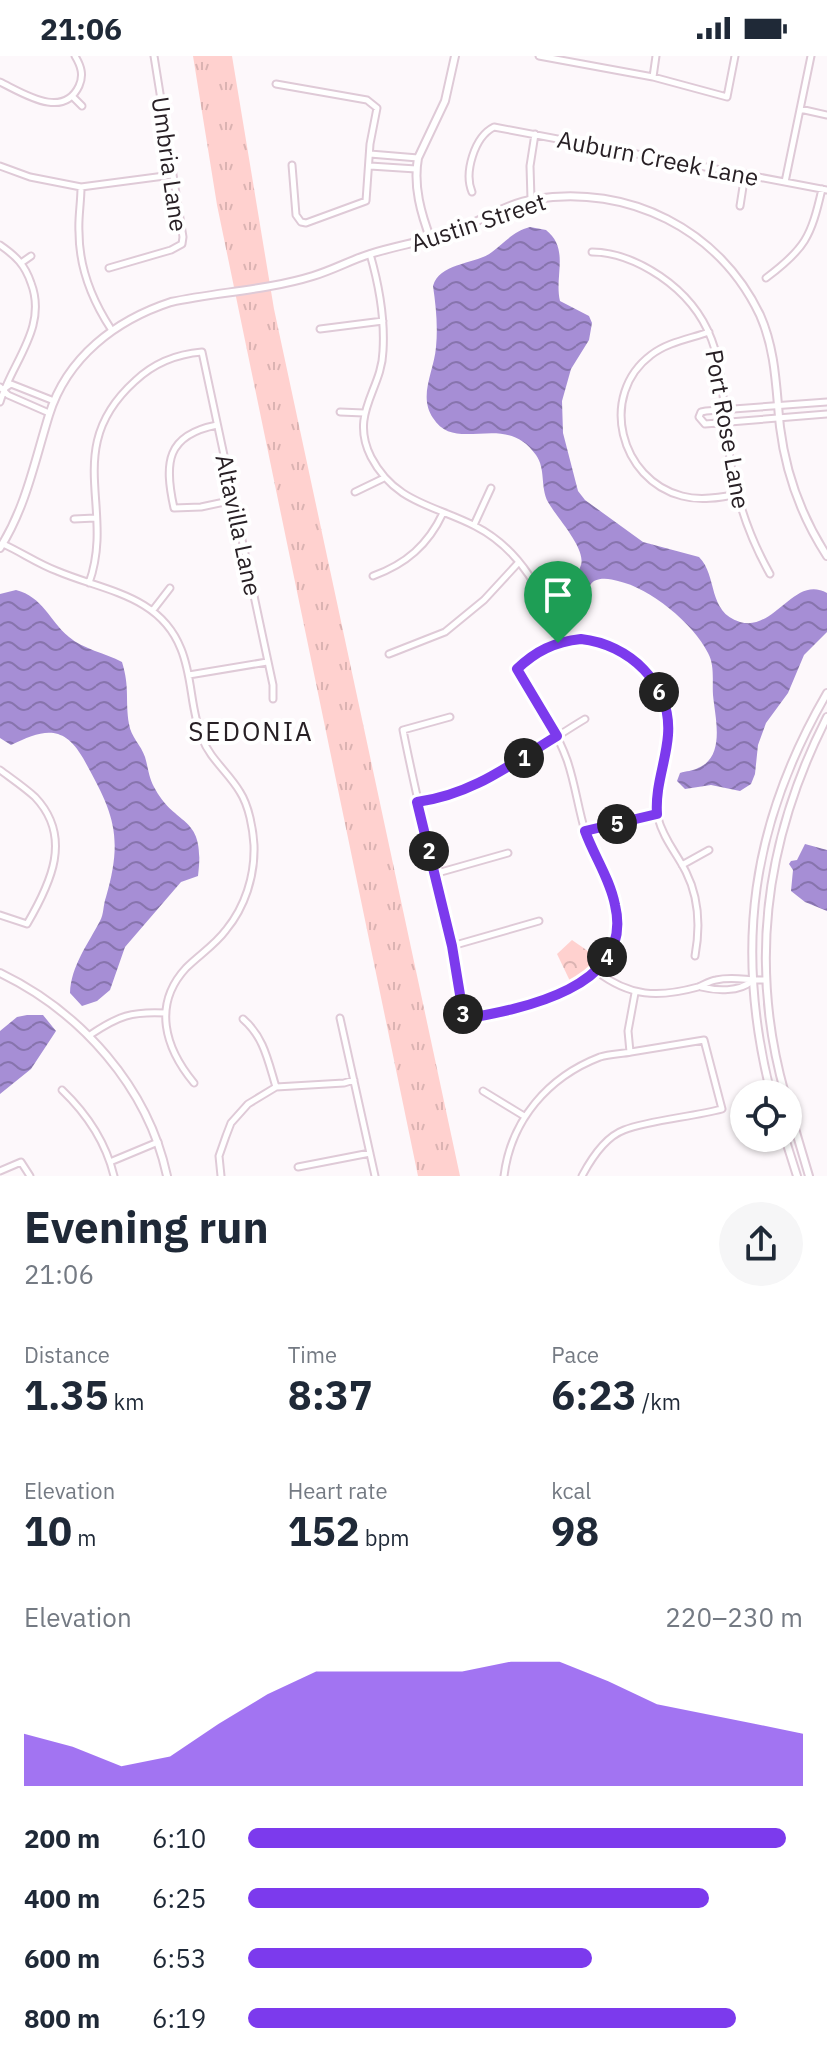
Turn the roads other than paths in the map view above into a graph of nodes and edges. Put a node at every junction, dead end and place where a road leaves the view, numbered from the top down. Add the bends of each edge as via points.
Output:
1 (75, 56) edge
2 (154, 56) edge
3 (455, 56) edge
4 (539, 56) edge
5 (582, 56) edge
6 (656, 56) edge
7 (735, 56) edge
8 (811, 56) edge
9 (581, 64) junction
10 (653, 77) junction
11 (0, 82) edge
12 (276, 84) dead end
13 (72, 96) junction
14 (82, 106) dead end
15 (800, 109) junction
16 (827, 115) edge
17 (535, 134) junction
18 (370, 154) junction
19 (418, 158) junction
20 (292, 165) dead end
21 (0, 166) edge
22 (370, 166) junction
23 (416, 169) junction
24 (745, 174) junction
25 (172, 175) junction
26 (785, 182) junction
27 (81, 187) junction
28 (824, 190) edge
29 (472, 192) dead end
30 (531, 199) junction
31 (740, 206) dead end
32 (431, 240) junction
33 (0, 245) edge
34 (592, 252) dead end
35 (370, 254) junction
36 (31, 256) dead end
37 (21, 263) junction
38 (109, 268) dead end
39 (766, 278) dead end
40 (383, 321) junction
41 (111, 329) junction
42 (320, 329) dead end
43 (709, 332) junction
44 (2, 388) edge
45 (54, 401) junction
46 (0, 402) edge
47 (827, 402) edge
48 (779, 406) junction
49 (726, 409) junction
50 (340, 412) dead end
51 (49, 413) junction
52 (364, 413) junction
53 (827, 414) edge
54 (780, 418) junction
55 (727, 422) junction
56 (217, 425) junction
57 (384, 478) junction
58 (491, 488) dead end
59 (355, 492) dead end
60 (737, 494) junction
61 (234, 500) junction
62 (443, 513) junction
63 (95, 518) junction
64 (74, 519) dead end
65 (474, 525) junction
66 (2, 546) edge
67 (827, 556) edge
68 (519, 562) junction
69 (770, 574) dead end
70 (373, 576) dead end
71 (89, 583) junction
72 (170, 588) dead end
73 (153, 610) junction
74 (558, 643) junction
75 (389, 654) dead end
76 (267, 662) junction
77 (189, 675) junction
78 (827, 693) edge
79 (273, 699) dead end
80 (450, 717) dead end
81 (827, 717) edge
82 (585, 719) dead end
83 (557, 736) junction
84 (0, 770) edge
85 (417, 802) junction
86 (657, 814) junction
87 (585, 831) junction
88 (709, 850) dead end
89 (508, 853) dead end
90 (682, 865) junction
91 (434, 874) junction
92 (0, 915) edge
93 (539, 921) dead end
94 (452, 946) junction
95 (695, 956) dead end
96 (596, 971) junction
97 (0, 973) edge
98 (766, 980) junction
99 (752, 981) junction
100 (701, 987) junction
101 (635, 993) junction
102 (166, 1013) junction
103 (340, 1018) dead end
104 (243, 1019) dead end
105 (90, 1035) junction
106 (630, 1052) junction
107 (354, 1080) junction
108 (768, 1080) edge
109 (781, 1080) edge
110 (194, 1083) dead end
111 (276, 1087) junction
112 (62, 1090) dead end
113 (483, 1091) dead end
114 (524, 1116) junction
115 (158, 1142) junction
116 (790, 1152) edge
117 (801, 1152) edge
118 (370, 1153) junction
119 (110, 1162) junction
120 (298, 1167) dead end
121 (0, 1171) edge
122 (30, 1176) edge
123 (114, 1176) edge
124 (167, 1176) edge
125 (221, 1176) edge
126 (375, 1176) edge
127 (504, 1176) edge
128 (582, 1176) edge
129 (797, 1176) edge
130 (809, 1176) edge

1 - 13 street via 82,78
2 - 25 street, Umbria Lane
3 - 19 street via 445,101
4 - 9 street
5 - 9 street
6 - 10 street
7 - 10 street via 727,97
8 - 15 street
9 - 10 street
11 - 13 street via 43,102
12 - 18 street via 367,100 377,108
13 - 14 street
15 - 16 street
15 - 26 street
17 - 24 street, Auburn Creek Lane
17 - 29 street, Auburn Creek Lane via 490,128 472,160
17 - 30 street
18 - 19 street
18 - 22 street
19 - 23 street
20 - 22 street via 296,215 306,223 366,201
21 - 27 street
22 - 23 street
23 - 32 street via 418,202
24 - 26 street, Auburn Creek Lane
24 - 31 street
25 - 27 street
25 - 38 street, Umbria Lane via 182,244
26 - 28 street, Auburn Creek Lane
27 - 41 street via 82,260 97,307
28 - 39 street via 806,241
30 - 32 street, Austin Street
30 - 48 street, Austin Street via 614,199 657,213 697,237 734,274 762,319
32 - 35 street, Austin Street
33 - 37 street
34 - 43 street, Port Rose Lane via 615,254 659,276 687,299
35 - 40 street
35 - 41 street, Austin Street via 311,277 171,302
36 - 37 street
37 - 44 street via 36,298 36,317
40 - 42 street
40 - 52 street via 383,355
41 - 45 street, Austin Street via 75,366
43 - 49 street, Port Rose Lane via 722,370
43 - 60 street via 663,347 642,363 622,402 622,429 634,462 661,487 690,497
44 - 45 street via 11,384
44 - 46 street
44 - 51 street
45 - 51 street, Austin Street
47 - 48 street
48 - 49 street
48 - 54 street, Austin Street
49 - 55 street, Port Rose Lane
49 - 55 street via 704,411 699,417 705,424
50 - 52 street
51 - 66 street, Austin Street via 27,489
52 - 57 street via 364,441
53 - 54 street
54 - 55 street
54 - 67 street, Austin Street via 796,501
55 - 60 street, Port Rose Lane
56 - 61 street, Altavilla Lane
56 - 61 street via 196,429 180,440 167,478 174,508
56 - 63 street, Altavilla Lane via 202,352 182,353 153,367 126,389 104,419 94,455
57 - 59 street
57 - 62 street via 407,497
58 - 65 street
60 - 69 street, Port Rose Lane
61 - 76 street, Altavilla Lane
62 - 65 street
62 - 70 street via 416,552
63 - 64 street
63 - 71 street via 98,551
65 - 68 street
66 - 71 street
68 - 74 street via 540,592
68 - 75 street via 445,632
71 - 73 street via 122,592
72 - 73 street
73 - 77 street via 182,649
74 - 83 street via 517,669
74 - 86 street via 581,639 620,649 653,683 669,727 656,791
76 - 77 street
76 - 79 street, Altavilla Lane
77 - 102 street via 192,708 203,740 241,794 254,844 253,863 238,913 178,979
78 - 99 street via 777,798 760,861
80 - 85 street via 403,730
81 - 98 street via 781,832 767,909
82 - 83 street
83 - 85 street via 479,785
83 - 87 street
84 - 92 street via 37,800 56,837 52,876 27,924
85 - 91 street
86 - 87 street
86 - 90 street
87 - 96 street via 616,910 613,944
88 - 90 street
89 - 91 street
90 - 95 street via 696,905
91 - 94 street
93 - 94 street
94 - 96 street via 464,1019 550,998
96 - 101 street
97 - 105 street via 37,993
98 - 99 street
98 - 109 street
99 - 100 street via 715,980
99 - 100 street via 744,988
99 - 108 street
100 - 101 street
101 - 106 street
102 - 105 street via 122,1015
102 - 110 street via 177,1062
103 - 107 street
104 - 111 street via 263,1042
105 - 115 street via 119,1071
106 - 114 street via 602,1056 569,1072
106 - 128 street via 704,1040 722,1109 621,1131
107 - 111 street
107 - 118 street
111 - 125 street via 248,1104 231,1123 219,1156
112 - 119 street via 95,1130
113 - 114 street
114 - 127 street via 514,1133
115 - 119 street
115 - 124 street
116 - 129 street
117 - 130 street
118 - 120 street
118 - 126 street
119 - 123 street
121 - 122 street via 21,1162

